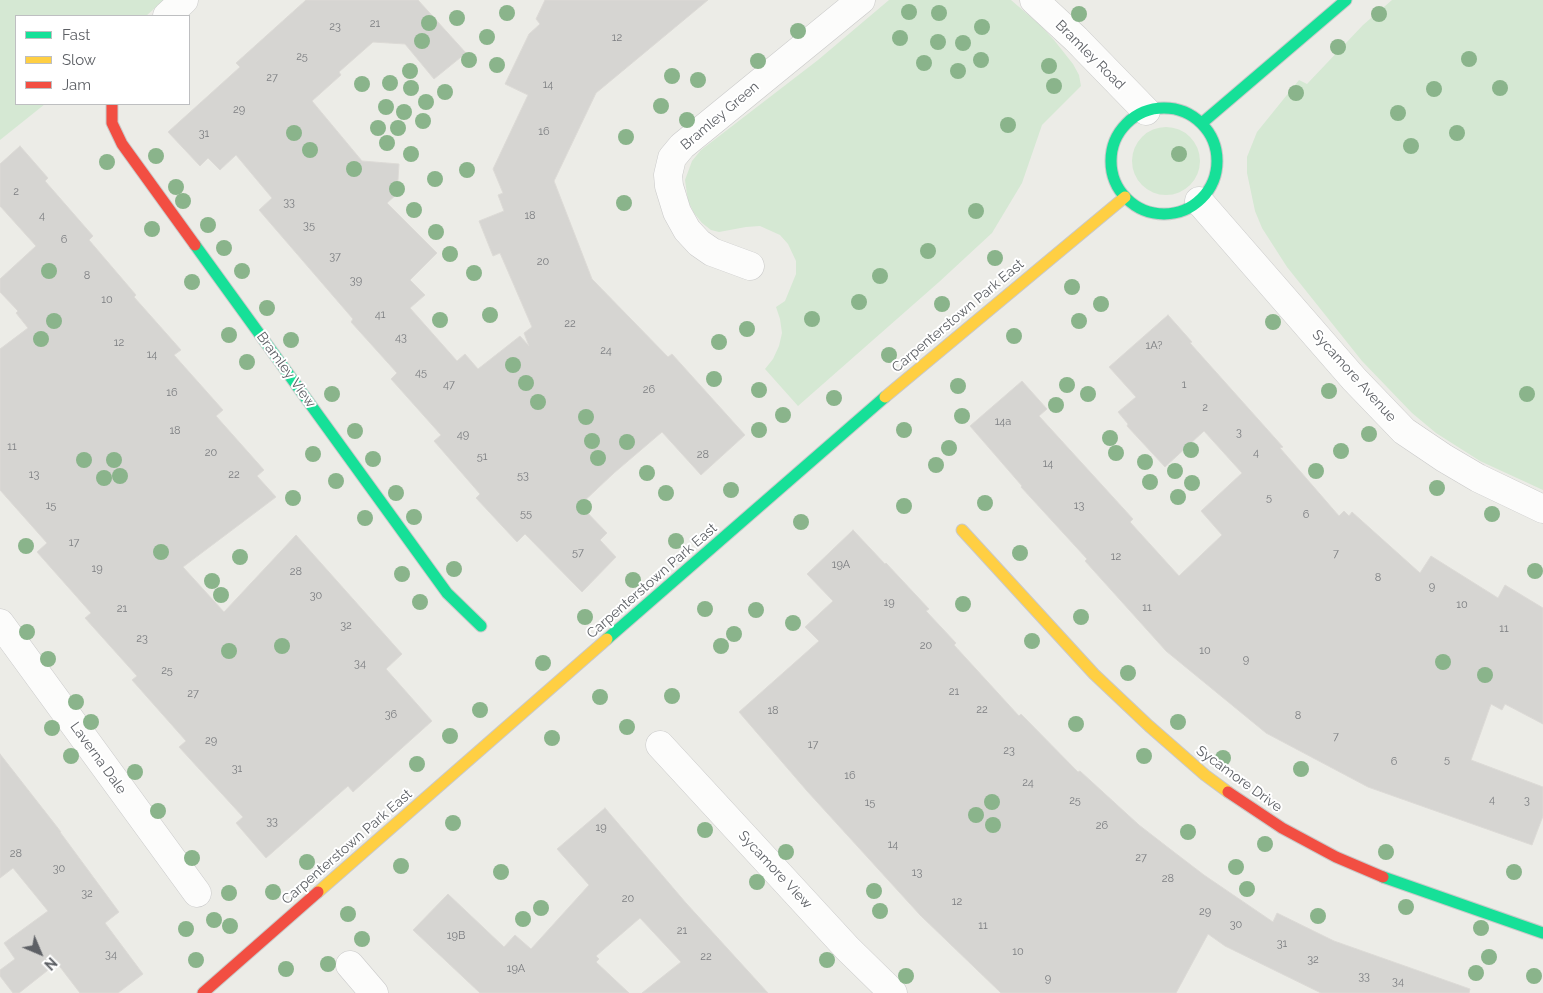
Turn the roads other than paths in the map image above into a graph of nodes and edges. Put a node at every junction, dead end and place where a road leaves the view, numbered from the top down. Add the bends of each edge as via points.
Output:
1 (184, 0) edge
2 (861, 0) edge
3 (1034, 0) edge
4 (1346, 0) edge
5 (168, 15) edge
6 (112, 105) edge
7 (1146, 111) junction
8 (1202, 123) junction
9 (1125, 197) junction
10 (1199, 201) junction
11 (750, 266) dead end
12 (1543, 509) edge
13 (962, 530) dead end
14 (0, 623) edge
15 (481, 626) dead end
16 (660, 744) dead end
17 (197, 893) dead end
18 (1543, 933) edge
19 (350, 965) dead end
20 (203, 993) edge
21 (374, 993) edge
22 (893, 993) edge

1 - 5 street
2 - 11 street, Bramley Green via 689,140 672,158 669,186 686,230 712,252
3 - 7 street, Bramley Road
4 - 8 street
6 - 15 street, Bramley View via 112,123 122,144 447,593
7 - 8 street via 1176,109
7 - 9 street via 1119,133 1112,148 1111,166 1115,183
8 - 10 street via 1212,137 1217,154 1216,172 1210,188
9 - 10 street via 1137,207 1169,214 1186,210
9 - 20 street, Carpenterstown Park East via 862,417
10 - 12 street, Sycamore Avenue via 1354,379 1404,431 1487,483
13 - 18 street, Sycamore Drive via 1094,674 1148,726 1242,802 1336,857
14 - 17 street, Laverna Dale
16 - 22 street, Sycamore View via 847,948
19 - 21 street

